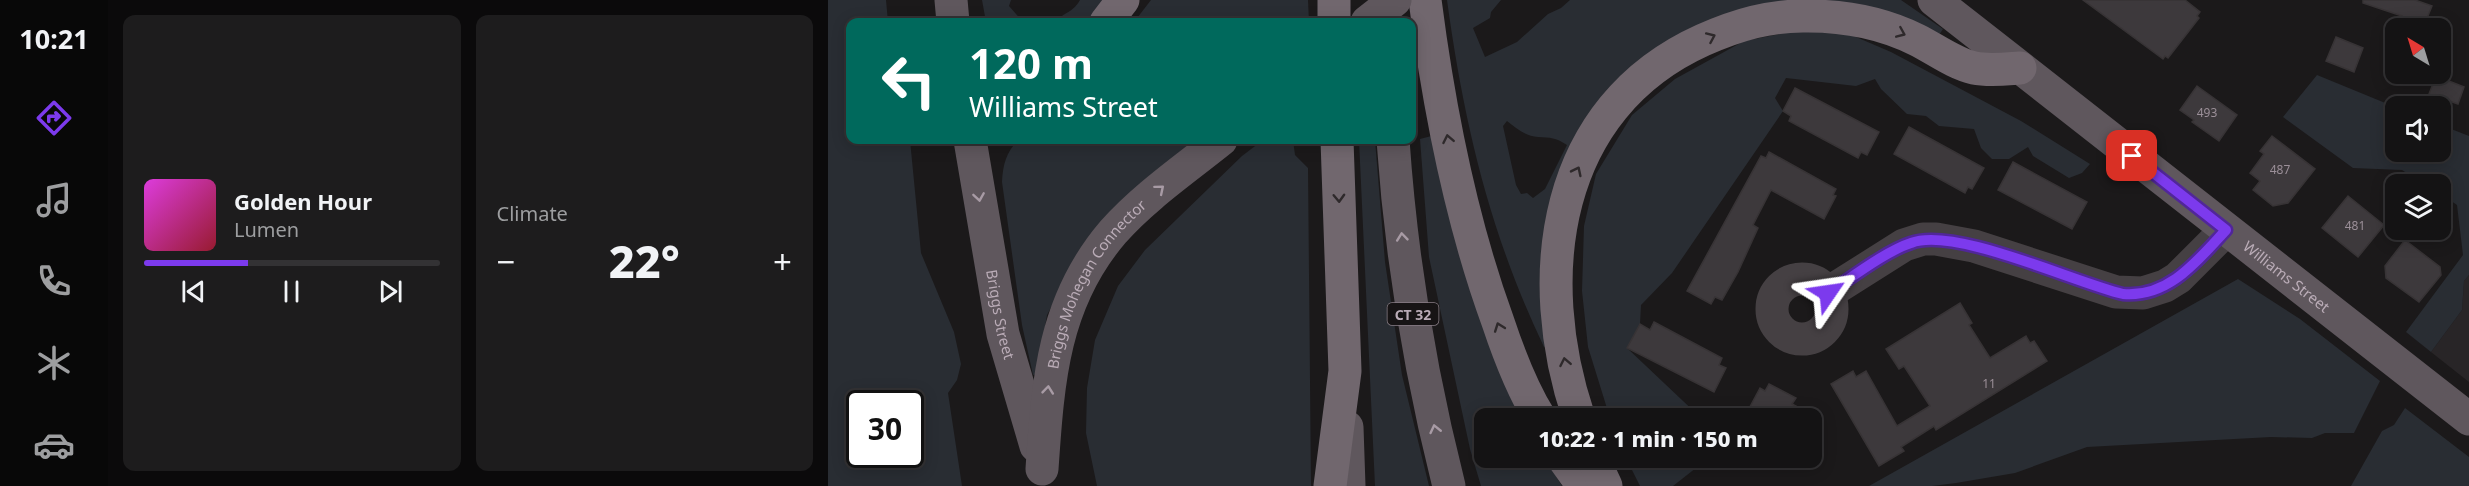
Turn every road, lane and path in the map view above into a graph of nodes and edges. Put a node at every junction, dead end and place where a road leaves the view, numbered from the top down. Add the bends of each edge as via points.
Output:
1 (951, 0) edge
2 (1123, 0) edge
3 (1334, 0) edge
4 (1386, 0) edge
5 (1395, 0) edge
6 (1425, 0) edge
7 (1934, 0) edge
8 (953, 18) edge
9 (1109, 18) edge
10 (1334, 18) edge
11 (1372, 18) edge
12 (1387, 18) edge
13 (2020, 68) junction
14 (971, 144) edge
15 (1216, 144) edge
16 (1337, 144) edge
17 (1393, 144) edge
18 (2226, 230) junction
19 (1828, 293) dead end
20 (1345, 371) junction
21 (1534, 408) edge
22 (1576, 408) edge
23 (2469, 419) edge
24 (1570, 468) edge
25 (1598, 468) edge
26 (1044, 477) edge
27 (1330, 486) edge
28 (1349, 486) edge
29 (1449, 486) edge
30 (1583, 486) edge
31 (1606, 486) edge

1 - 8 main road
2 - 9 highway
3 - 10 highway
4 - 12 main road
5 - 11 main road, bridge
21 -> 6 highway via 1503,338 1468,227 1448,141
7 - 13 main road, Williams Street
13 - 18 main road, Williams Street
22 -> 13 highway via 1557,316 1556,248 1560,219 1571,183 1591,141 1617,104 1643,78 1689,47 1733,27 1770,18 1807,16 1851,19 1888,28 1973,68
14 -> 26 main road, Briggs Street via 1003,334
26 -> 15 main road, Briggs Mohegan Connector via 1052,366 1074,293 1114,231
16 -> 20 highway
29 -> 17 main road, CT 32 via 1415,329
18 - 19 street via 2178,278 2153,291 2136,294 2116,292 1974,246 1936,239 1904,245
18 - 23 main road, Williams Street
20 - 27 highway
20 - 28 main road
24 - 30 highway
25 - 31 highway

